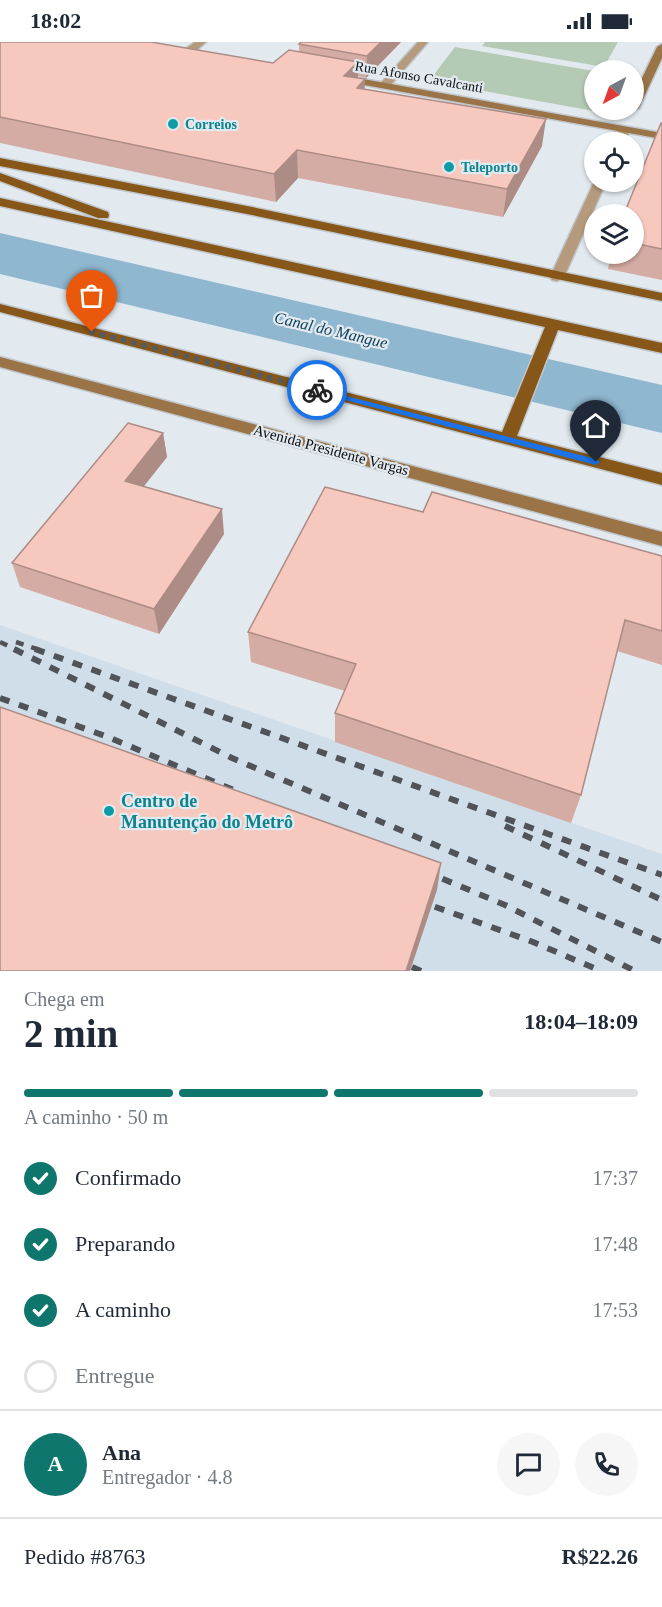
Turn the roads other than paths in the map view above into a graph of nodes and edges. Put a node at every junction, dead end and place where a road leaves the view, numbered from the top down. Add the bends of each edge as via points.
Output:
1 (201, 42) edge
2 (423, 42) edge
3 (662, 47) edge
4 (205, 54) edge
5 (330, 76) edge
6 (644, 85) edge
7 (384, 86) junction
8 (628, 120) edge
9 (624, 130) junction
10 (662, 136) edge
11 (0, 162) edge
12 (0, 177) edge
13 (595, 192) edge
14 (0, 202) edge
15 (164, 237) junction
16 (557, 277) junction
17 (662, 297) edge
18 (0, 308) edge
19 (554, 324) junction
20 (662, 348) edge
21 (0, 362) edge
22 (507, 440) junction
23 (662, 479) edge
24 (662, 539) edge

1 - 4 street via 183,51
2 - 7 street
3 - 6 street
5 - 7 street, Rua Afonso Cavalcanti
7 - 9 street, Rua Afonso Cavalcanti
8 - 9 street
9 - 10 street, Rua Afonso Cavalcanti
11 - 16 main road
12 - 15 main road
13 - 16 street
14 - 15 main road
15 - 19 main road
16 - 17 main road
18 - 22 main road
19 - 20 main road
19 - 22 main road
21 - 24 street, Avenida Presidente Vargas
22 - 23 main road

